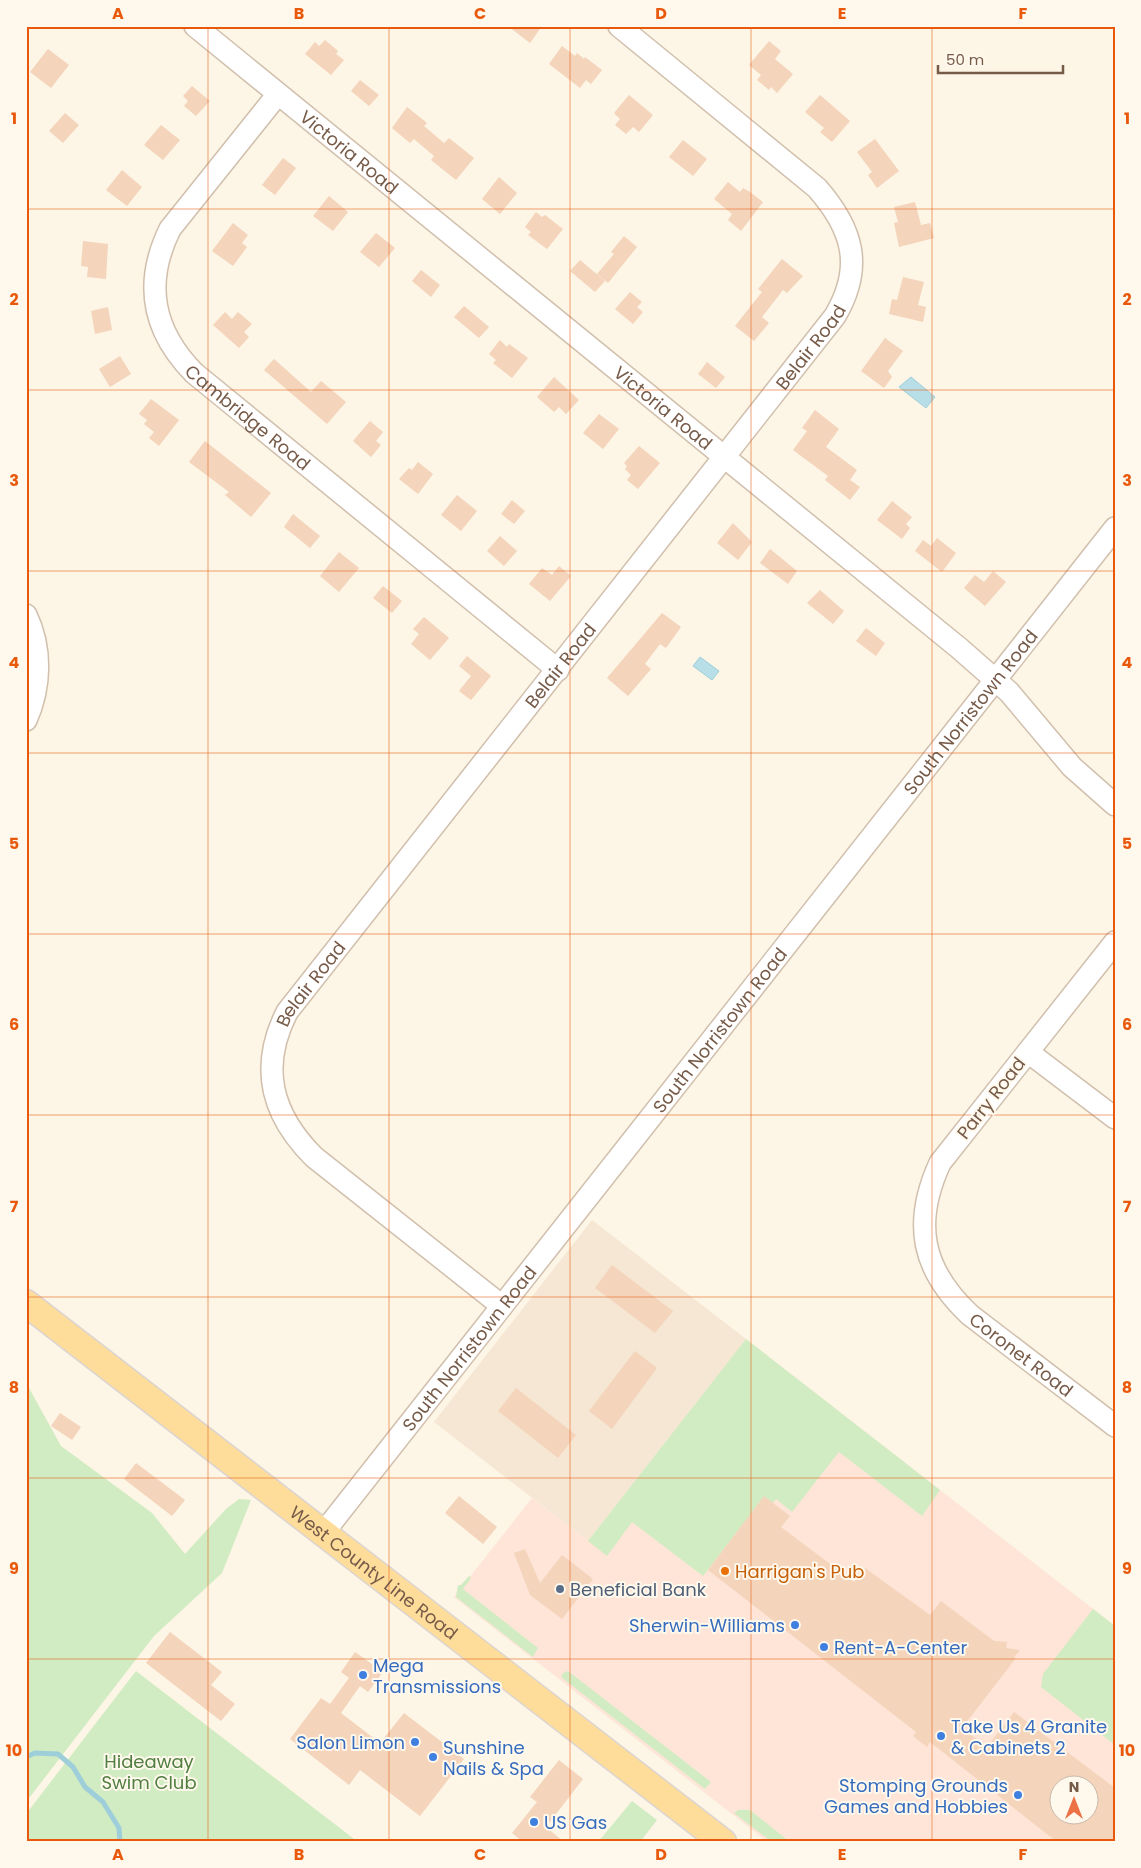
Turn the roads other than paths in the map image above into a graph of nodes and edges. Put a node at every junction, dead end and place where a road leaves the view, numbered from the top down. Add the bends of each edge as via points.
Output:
1 (195, 26) edge
2 (619, 26) edge
3 (278, 94) junction
4 (725, 457) junction
5 (1115, 528) edge
6 (26, 615) edge
7 (558, 670) junction
8 (995, 679) junction
9 (26, 720) edge
10 (1115, 805) edge
11 (1115, 942) edge
12 (1028, 1052) junction
13 (1115, 1118) edge
14 (938, 1274) joint
15 (26, 1303) edge
16 (502, 1306) junction
17 (1115, 1426) edge
18 (324, 1532) junction
19 (723, 1842) edge

1 - 3 street, Victoria Road
2 - 4 street, Belair Road via 817,188 832,206 849,241 853,264 845,300
3 - 4 street, Victoria Road
3 - 7 street, Cambridge Road via 170,229 163,244 156,267 155,298 166,336 194,374
4 - 7 street, Belair Road
4 - 8 street, Victoria Road
5 - 8 street, South Norristown Road
6 - 9 street via 38,658 37,685
7 - 16 street, Belair Road via 287,1012 277,1031 271,1067 279,1106 299,1142
8 - 10 street, Victoria Road via 1072,767
8 - 16 street, South Norristown Road
11 - 12 street, Parry Road
12 - 13 street
12 - 14 street, Parry Road via 940,1163 930,1186 924,1225 927,1249
14 - 17 street, Coronet Road via 943,1287 970,1315
15 - 18 main road, West County Line Road
16 - 18 street, South Norristown Road
18 - 19 main road, West County Line Road

